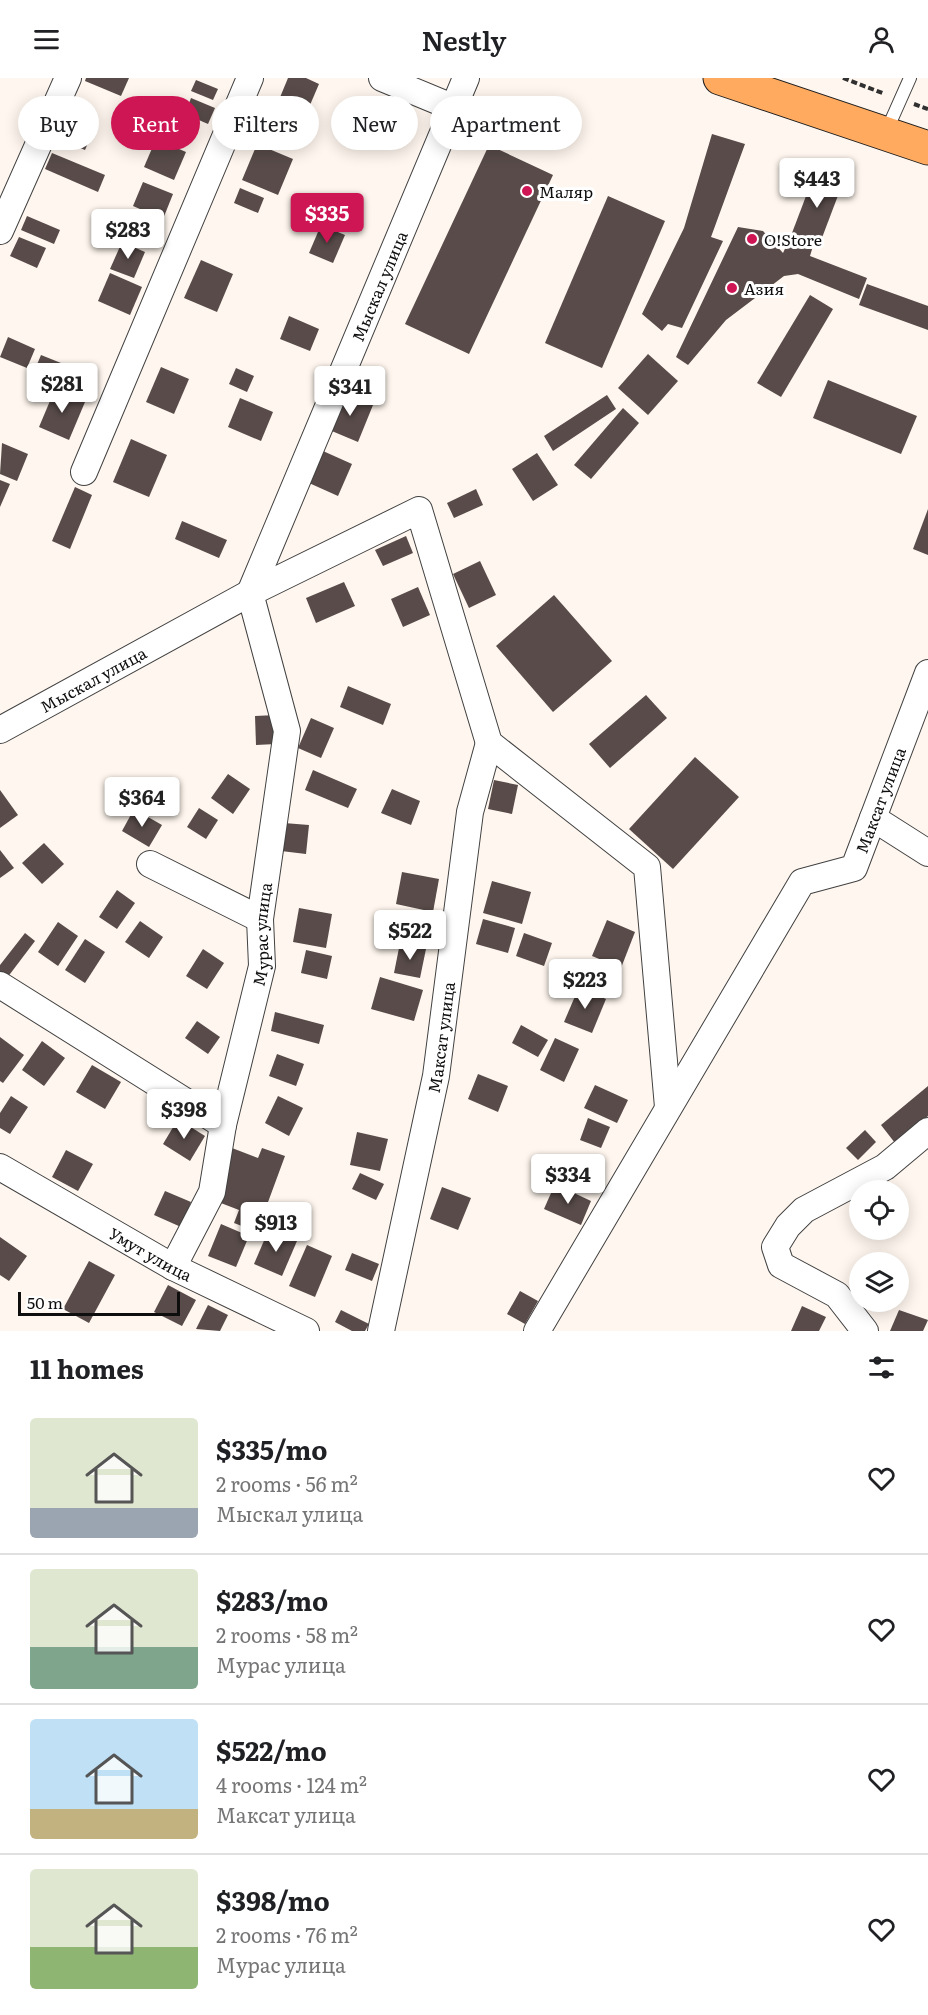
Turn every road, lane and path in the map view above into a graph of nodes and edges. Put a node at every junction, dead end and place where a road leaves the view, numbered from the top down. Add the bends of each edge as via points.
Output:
1 (68, 78) edge
2 (250, 78) edge
3 (382, 78) edge
4 (466, 78) edge
5 (720, 78) edge
6 (910, 78) edge
7 (457, 96) edge
8 (430, 98) edge
9 (885, 134) junction
10 (928, 148) edge
11 (434, 150) edge
12 (0, 231) edge
13 (84, 472) dead end
14 (250, 593) junction
15 (928, 673) edge
16 (0, 730) edge
17 (489, 743) junction
18 (873, 818) junction
19 (928, 853) edge
20 (150, 864) dead end
21 (260, 919) junction
22 (0, 985) edge
23 (668, 1107) junction
24 (223, 1125) junction
25 (923, 1144) edge
26 (0, 1167) edge
27 (173, 1267) junction
28 (306, 1331) edge
29 (381, 1331) edge
30 (537, 1331) edge
31 (865, 1331) edge

1 - 12 street
2 - 13 street
3 - 8 street
4 - 7 street, Мыскал улица
5 - 9 main road
6 - 9 lane
9 - 10 main road
11 - 14 street, Мыскал улица
14 - 16 street, Мыскал улица
14 - 17 street, Мыскал улица via 419,510
14 - 21 street, Мурас улица via 287,731
15 - 18 street, Максат улица
17 - 23 street via 646,867
17 - 29 street, Максат улица via 470,812 436,1076
18 - 19 street
18 - 23 street, Максат улица via 854,868 802,882
20 - 21 street
21 - 24 street, Мурас улица via 262,966
22 - 24 street
23 - 30 street, Максат улица
24 - 27 street, Мурас улица via 212,1192
25 - 31 street via 804,1210 775,1247 781,1264 837,1295
26 - 27 street, Умут улица
27 - 28 street, Умут улица

